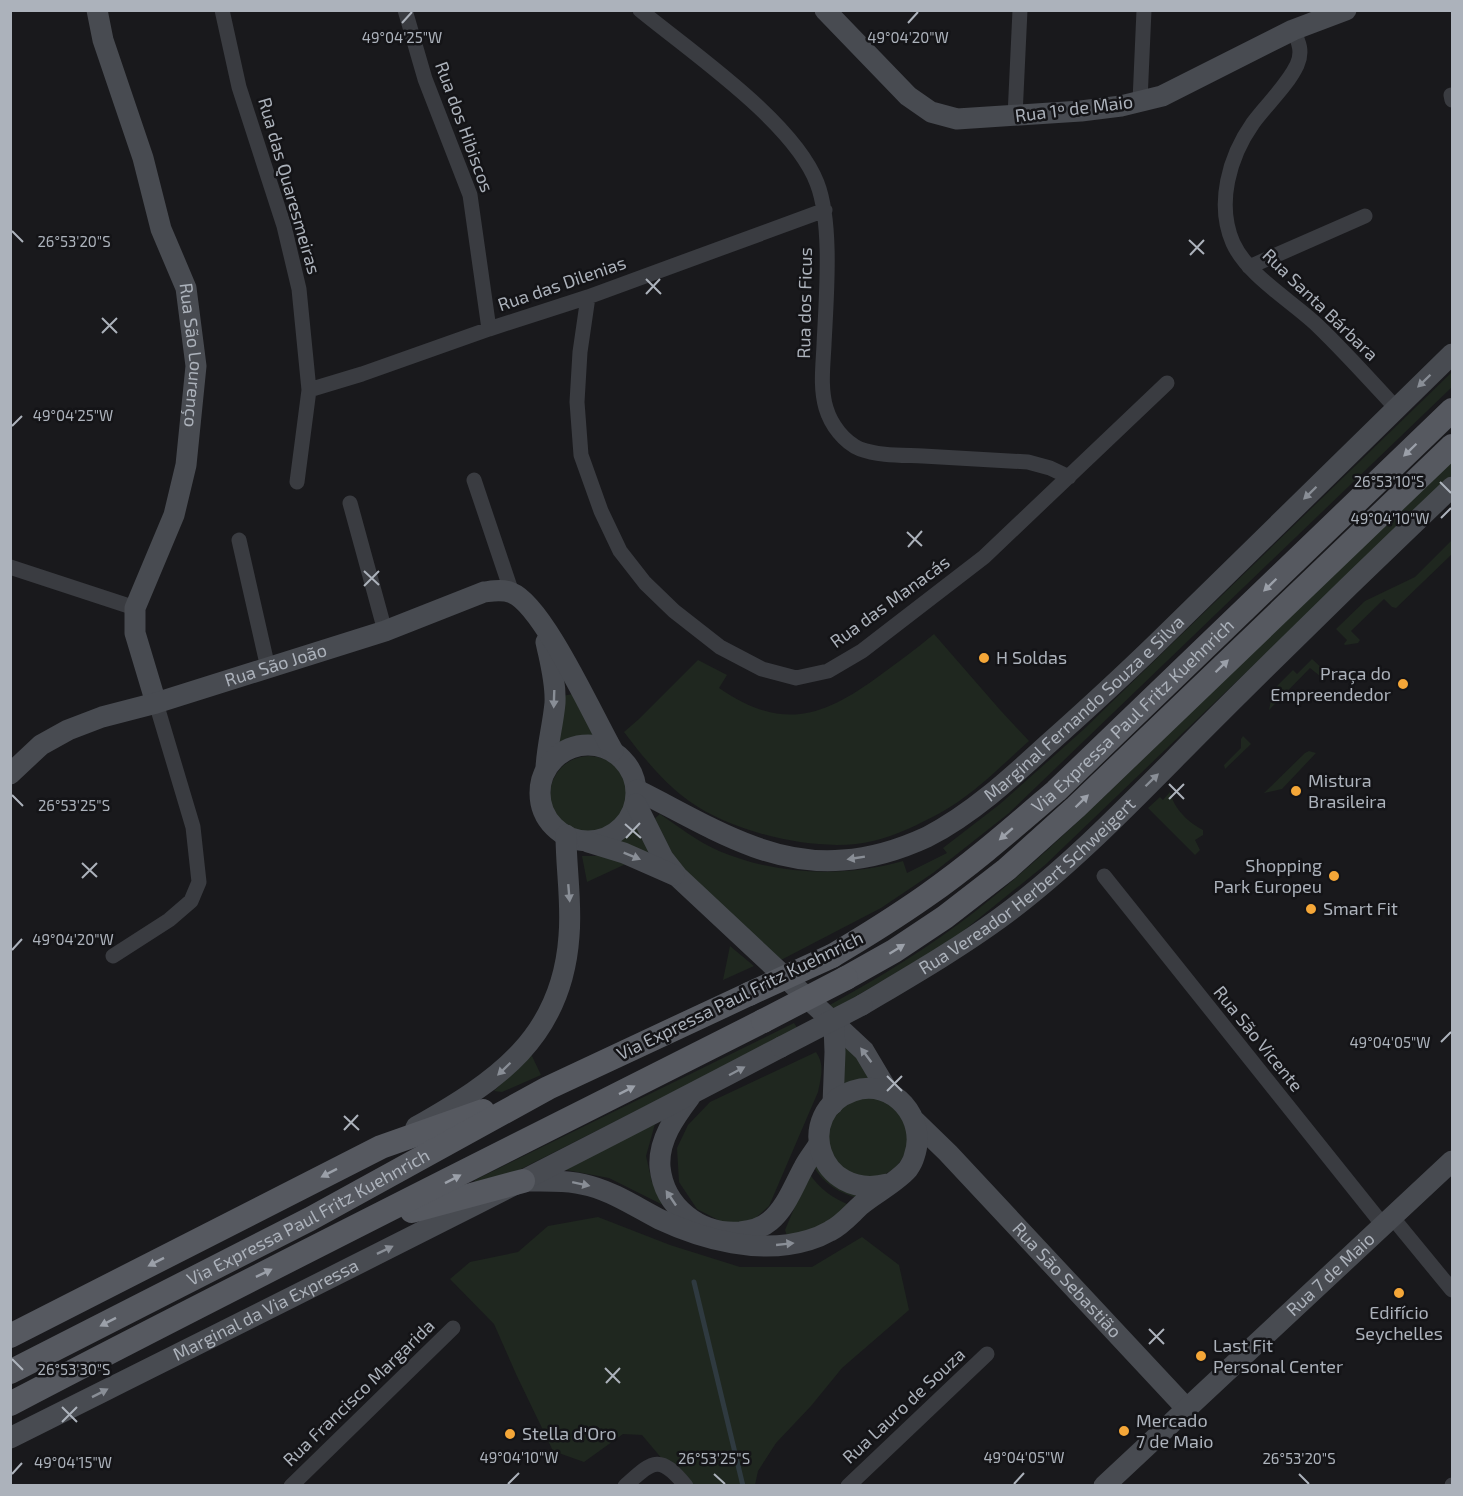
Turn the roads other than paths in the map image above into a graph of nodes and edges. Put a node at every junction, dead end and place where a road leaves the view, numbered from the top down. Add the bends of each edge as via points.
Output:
1 (97, 10) edge
2 (222, 10) edge
3 (405, 10) edge
4 (640, 10) edge
5 (825, 10) edge
6 (1020, 10) edge
7 (1144, 10) edge
8 (1346, 10) edge
9 (1293, 30) junction
10 (1140, 101) junction
11 (1015, 116) junction
12 (825, 210) junction
13 (1365, 216) dead end
14 (1250, 267) junction
15 (588, 297) junction
16 (489, 329) junction
17 (1452, 354) edge
18 (1167, 383) dead end
19 (309, 390) junction
20 (1396, 408) junction
21 (1452, 410) edge
22 (1452, 446) edge
23 (1069, 477) junction
24 (474, 480) dead end
25 (297, 482) dead end
26 (1452, 487) edge
27 (350, 503) dead end
28 (239, 540) dead end
29 (10, 567) edge
30 (512, 593) junction
31 (135, 608) junction
32 (541, 621) junction
33 (385, 631) junction
34 (268, 668) junction
35 (156, 703) junction
36 (613, 751) junction
37 (546, 768) junction
38 (10, 774) edge
39 (636, 797) junction
40 (575, 838) junction
41 (1104, 876) dead end
42 (678, 877) junction
43 (113, 956) dead end
44 (834, 1025) junction
45 (548, 1088) junction
46 (889, 1093) junction
47 (693, 1094) junction
48 (833, 1104) junction
49 (915, 1120) junction
50 (819, 1144) junction
51 (381, 1147) junction
52 (948, 1152) junction
53 (914, 1158) junction
54 (1452, 1161) edge
55 (523, 1181) junction
56 (888, 1184) junction
57 (1388, 1221) junction
58 (363, 1224) junction
59 (1452, 1290) edge
60 (453, 1328) dead end
61 (10, 1336) edge
62 (987, 1354) dead end
63 (86, 1365) junction
64 (10, 1372) edge
65 (10, 1404) edge
66 (1187, 1409) junction
67 (10, 1421) edge
68 (10, 1438) edge
69 (291, 1485) edge
70 (625, 1485) edge
71 (686, 1485) edge
72 (848, 1485) edge
73 (1104, 1485) edge

1 - 31 street, Rua São Lourenço via 102,40 143,158 161,229 186,288 196,366 186,465 174,515
2 - 19 street, Rua das Quaresmeiras via 239,87 284,226 299,289
3 - 16 street, Rua dos Hibiscos via 425,79 470,195
4 - 12 street, Rua dos Ficus via 747,96 785,134 806,160 818,183
5 - 11 street, Rua 1º de Maio via 908,96 931,112 957,119
6 - 11 street
7 - 10 street
8 - 9 street, Rua 1º de Maio
9 - 10 street, Rua 1º de Maio via 1181,88
9 - 14 street, Rua Santa Bárbara via 1299,43 1297,65 1253,124 1237,152 1225,189 1226,219 1234,245
10 - 11 street, Rua 1º de Maio
12 - 15 street, Rua das Dilenias
12 - 23 street, Rua dos Ficus via 822,385 826,409 838,433 860,449 1028,462
13 - 14 street
14 - 20 street, Rua Santa Bárbara via 1317,325
15 - 16 street, Rua das Dilenias
15 - 23 street, Rua das Manacás via 577,402 581,455 601,511 620,551 645,583 720,647 762,669 796,678 828,670 862,651 984,557
16 - 19 street, Rua das Dilenias
17 -> 20 street, Marginal Fernando Souza e Silva
18 - 23 street, Rua das Manacás
19 - 25 street, Rua das Quaresmeiras
20 -> 39 street, Marginal Fernando Souza e Silva via 1094,703 979,803 927,836 881,854 803,860 734,840
21 -> 45 main road, Via Expressa Paul Fritz Kuehnrich, bridge via 1056,791 927,896 832,956
58 -> 22 main road, Via Expressa Paul Fritz Kuehnrich, bridge via 846,978 945,917 1007,869 1076,807
24 - 30 street
47 -> 26 street, Rua Vereador Herbert Schweigert, bridge via 862,1005 1030,895
27 - 33 street
28 - 34 street
29 - 31 street
30 - 32 street
30 - 33 street, Rua São João via 484,592
31 - 35 street, Rua São Lourenço via 135,633
32 - 36 street
32 -> 37 street via 555,701
33 - 34 street, Rua São João
34 - 35 street, Rua São João
35 - 38 street, Rua São João via 68,730 40,745
35 - 43 street via 193,827 199,882 191,901
36 - 37 street via 589,744 576,746 564,750
36 - 39 street via 633,774
37 - 40 street via 540,793 542,806 555,828
39 - 40 street via 631,817 611,836 598,840
39 - 42 street via 663,858
40 -> 42 street via 624,853
40 -> 51 street via 566,859 570,905 564,975 540,1029 492,1080
41 - 57 street, Rua São Vicente
42 - 44 street
46 -> 44 street via 864,1051
44 - 48 street
45 - 51 main road
45 -> 64 main road, Via Expressa Paul Fritz Kuehnrich via 310,1219
46 - 48 street via 859,1090
46 - 49 street via 902,1102
50 -> 47 street via 780,1210 768,1223 750,1231 728,1233 705,1228 682,1214 666,1192 660,1166 668,1130
47 - 55 street, Rua Vereador Herbert Schweigert
48 - 50 street via 824,1116
49 - 52 street, Rua São Sebastião
49 - 53 street via 918,1139
50 - 56 street via 823,1159 844,1181 858,1187
51 -> 61 main road
52 - 53 street via 929,1152
52 - 66 street, Rua São Sebastião
53 - 56 street via 908,1169
54 - 57 street, Rua 7 de Maio
55 -> 56 street via 588,1185 691,1232 723,1242 756,1246 785,1245 831,1231
55 - 58 main road
68 -> 55 street, Marginal da Via Expressa
57 - 59 street, Rua São Vicente
57 - 66 street, Rua 7 de Maio
63 -> 58 main road, Via Expressa Paul Fritz Kuehnrich
60 - 69 street, Rua Francisco Margarida
62 - 72 street, Rua Lauro de Souza
63 - 65 main road, Via Expressa Paul Fritz Kuehnrich
63 - 67 main road
66 - 73 street, Rua 7 de Maio
70 - 71 street via 648,1466 661,1463

